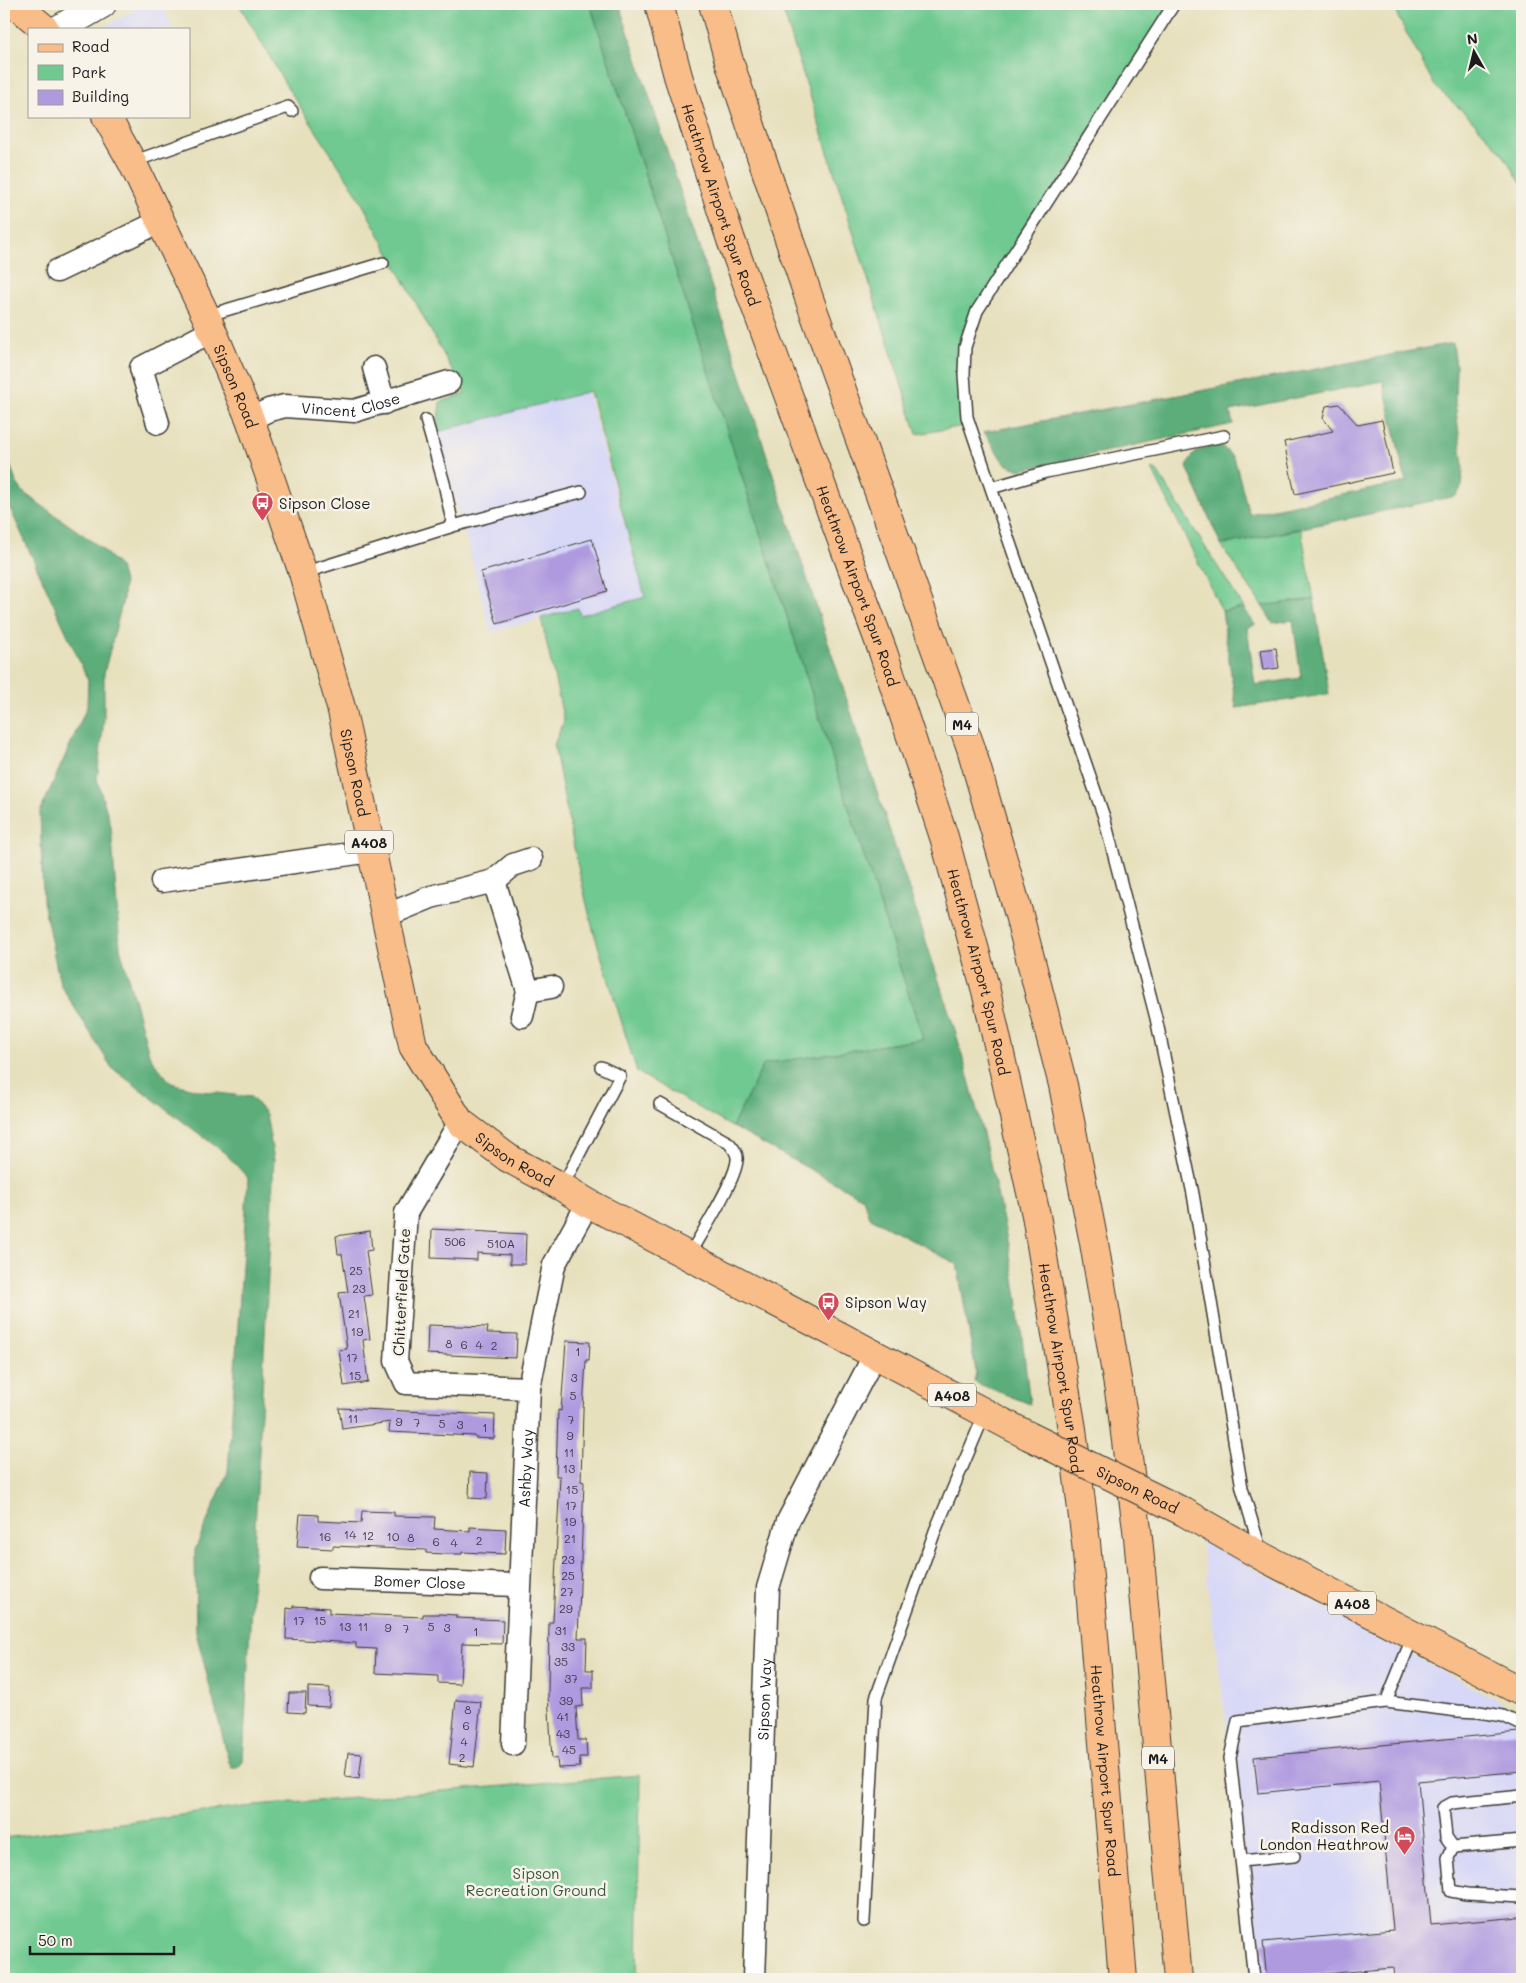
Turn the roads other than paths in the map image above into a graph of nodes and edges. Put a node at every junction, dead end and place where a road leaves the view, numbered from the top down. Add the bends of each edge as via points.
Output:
1 (15, 4) edge
2 (102, 4) edge
3 (659, 4) edge
4 (713, 4) edge
5 (1174, 4) edge
6 (44, 28) edge
7 (61, 28) edge
8 (292, 111) dead end
9 (107, 118) edge
10 (132, 162) junction
11 (161, 221) junction
12 (383, 263) dead end
13 (57, 271) dead end
14 (209, 324) junction
15 (374, 368) dead end
16 (449, 382) dead end
17 (384, 402) junction
18 (250, 419) junction
19 (426, 420) dead end
20 (158, 423) dead end
21 (1224, 436) dead end
22 (991, 488) junction
23 (582, 492) dead end
24 (453, 526) junction
25 (303, 573) junction
26 (371, 850) junction
27 (531, 859) dead end
28 (162, 881) dead end
29 (494, 881) junction
30 (385, 916) junction
31 (551, 987) dead end
32 (528, 991) junction
33 (522, 1016) dead end
34 (601, 1067) dead end
35 (660, 1104) dead end
36 (460, 1122) junction
37 (562, 1187) junction
38 (588, 1203) junction
39 (689, 1256) junction
40 (875, 1354) junction
41 (530, 1388) junction
42 (985, 1413) junction
43 (1263, 1557) junction
44 (320, 1578) dead end
45 (519, 1585) junction
46 (1413, 1636) junction
47 (1522, 1692) edge
48 (1386, 1702) junction
49 (1522, 1725) edge
50 (513, 1744) dead end
51 (1522, 1796) edge
52 (1522, 1841) edge
53 (1454, 1847) junction
54 (1294, 1856) dead end
55 (1241, 1861) junction
56 (1522, 1897) edge
57 (864, 1921) dead end
58 (754, 1979) edge
59 (1123, 1979) edge
60 (1178, 1979) edge
61 (1254, 1979) edge

1 - 6 main road
2 - 7 street
3 - 59 main road, Heathrow Airport Spur Road via 678,76 731,240 883,652 944,837 986,991 1036,1215 1072,1428 1086,1542
4 - 60 main road, M4 via 810,304 971,748 1063,1085 1122,1409 1138,1546
5 - 22 lane via 977,311 966,347 967,417
8 - 10 lane via 288,107
9 - 10 main road, Sipson Road / A408
10 - 11 main road, Sipson Road / A408
11 - 13 street
11 - 14 main road, Sipson Road / A408
12 - 14 lane
14 - 18 main road, Sipson Road / A408
14 - 20 street via 142,368
15 - 17 street
16 - 17 street, Vincent Close
17 - 18 street, Vincent Close via 354,411 285,406
18 - 25 main road, Sipson Road / A408
19 - 24 lane
21 - 22 lane via 1046,472
22 - 43 lane via 1104,817 1156,1018 1193,1194 1242,1488
23 - 24 lane
24 - 25 lane
25 - 26 main road, Sipson Road / A408 via 342,711
26 - 28 street
26 - 30 main road, Sipson Road / A408
27 - 29 street via 513,865
29 - 30 street via 430,897
29 - 32 street
30 - 36 main road, Sipson Road / A408 via 413,1046
31 - 32 street
32 - 33 street
34 - 37 lane via 620,1076
35 - 39 lane via 729,1143 736,1152 732,1177
36 - 37 main road, Sipson Road / A408 via 508,1158
36 - 41 street, Chitterfield Gate via 406,1212 396,1361 406,1383
37 - 38 main road, Sipson Road / A408
38 - 39 main road, Sipson Road / A408
38 - 41 street, Ashby Way via 554,1265
39 - 40 main road, Sipson Road / A408
40 - 42 main road, Sipson Road / A408
40 - 58 street, Sipson Way via 788,1521 768,1588
41 - 45 street, Ashby Way
42 - 43 main road, Sipson Road / A408, bridge via 1184,1512
42 - 57 lane via 924,1559 876,1698
43 - 46 main road, Sipson Road / A408
44 - 45 street, Bomer Close
45 - 50 street, Ashby Way
46 - 47 main road, Sipson Road / A408
46 - 48 lane
48 - 49 lane via 1480,1712 1503,1716
48 - 55 lane via 1238,1721 1230,1758
51 - 53 lane via 1452,1803 1443,1808 1446,1837
52 - 53 lane
53 - 56 lane via 1448,1858 1451,1891
54 - 55 lane
55 - 61 lane

